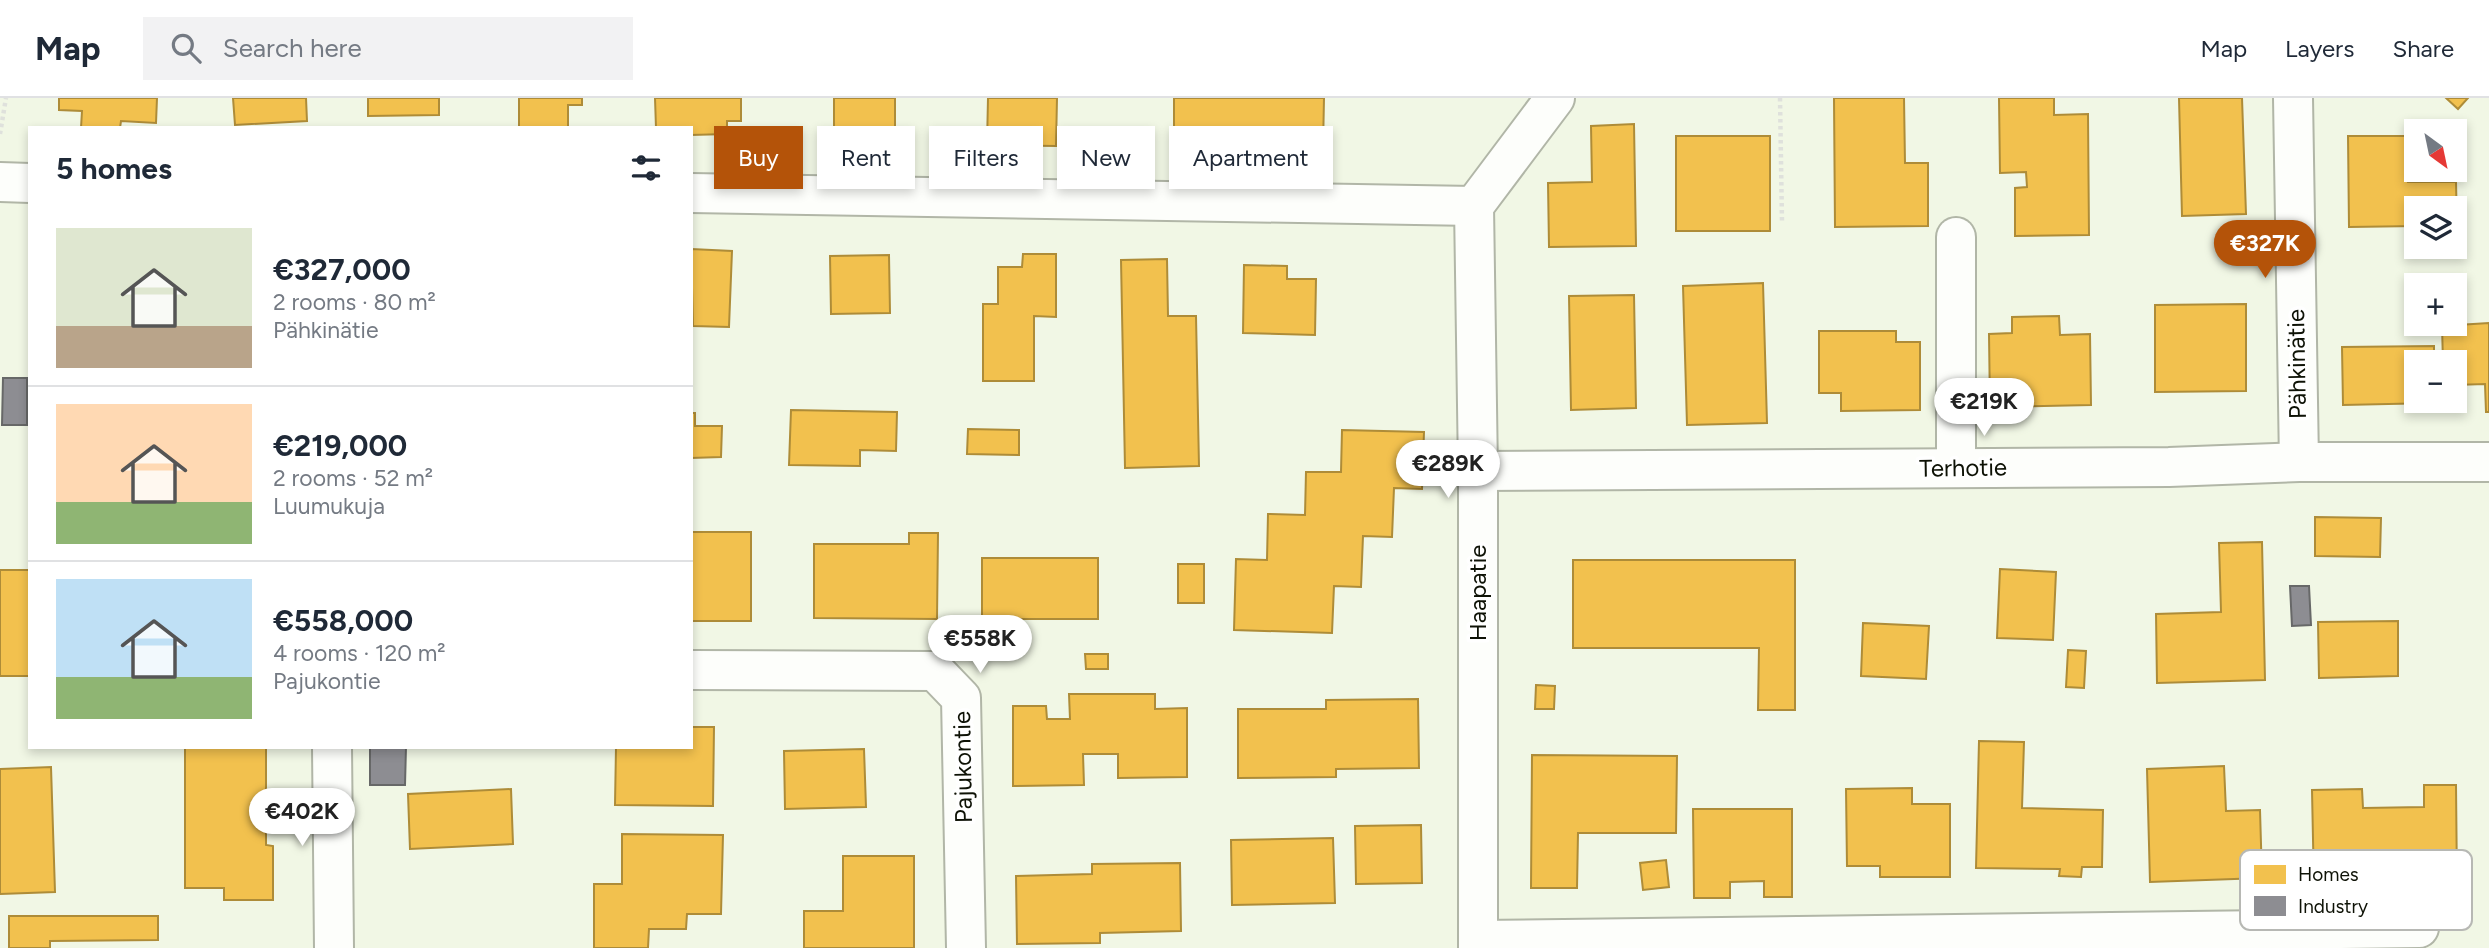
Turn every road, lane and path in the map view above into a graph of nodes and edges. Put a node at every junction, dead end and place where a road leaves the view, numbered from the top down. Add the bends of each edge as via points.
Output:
1 (6, 98) edge
2 (1555, 98) edge
3 (1780, 98) edge
4 (2293, 98) edge
5 (0, 134) edge
6 (0, 182) edge
7 (28, 183) edge
8 (693, 193) edge
9 (1474, 206) junction
10 (1782, 222) dead end
11 (1955, 237) dead end
12 (2299, 462) junction
13 (2489, 462) edge
14 (1956, 468) junction
15 (1478, 471) junction
16 (693, 670) edge
17 (332, 749) edge
18 (2301, 930) edge
19 (1478, 944) edge
20 (334, 948) edge
21 (966, 948) edge

1 - 5 path
2 - 9 street
3 - 10 path
4 - 12 street, Pähkinätie
6 - 7 street
8 - 9 street
9 - 15 street, Haapatie
11 - 14 street
12 - 13 street, Terhotie
12 - 14 street, Terhotie
14 - 15 street, Terhotie
15 - 19 street, Haapatie
16 - 21 street, Pajukontie via 935,671 944,680 961,698
17 - 20 street
18 - 19 street

